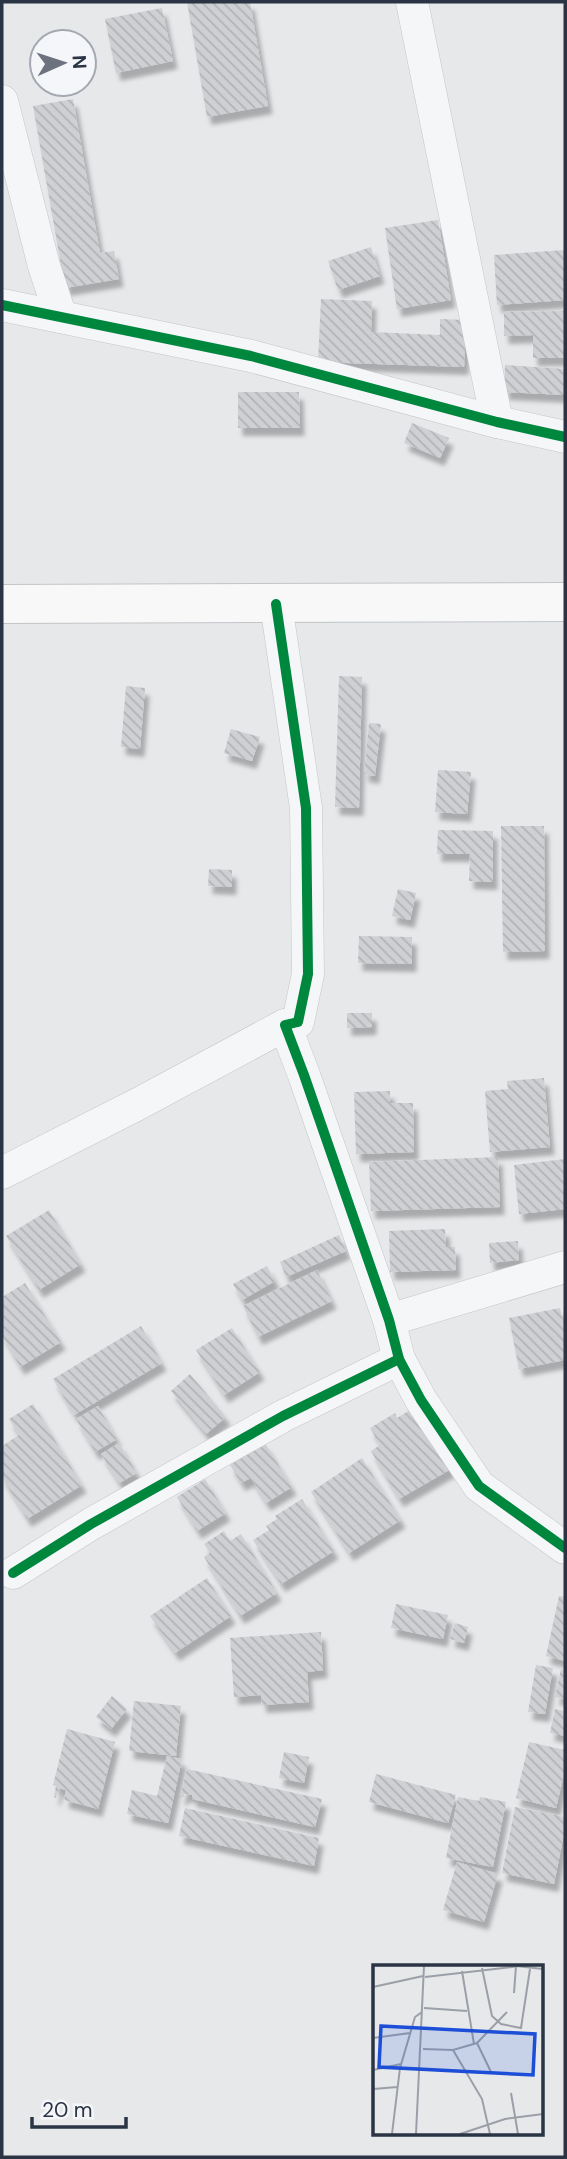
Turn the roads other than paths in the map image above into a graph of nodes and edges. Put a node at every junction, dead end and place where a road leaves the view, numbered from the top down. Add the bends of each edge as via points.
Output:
1 (412, 2) edge
2 (2, 101) edge
3 (2, 305) edge
4 (61, 317) junction
5 (498, 422) junction
6 (565, 437) edge
7 (2, 581) edge
8 (565, 581) edge
9 (167, 593) junction
10 (565, 602) edge
11 (2, 604) edge
12 (276, 604) junction
13 (285, 1024) junction
14 (2, 1173) edge
15 (565, 1267) edge
16 (389, 1320) junction
17 (399, 1359) junction
18 (565, 1548) edge
19 (13, 1573) dead end

1 - 5 street
2 - 4 street
3 - 4 street
4 - 5 street via 251,356
5 - 6 street
7 - 9 main road
8 - 9 main road
9 - 11 main road
9 - 12 main road
10 - 12 main road
12 - 13 street via 306,808 308,974 298,1022
13 - 14 street
13 - 16 street
15 - 16 street
16 - 17 street
17 - 18 street via 480,1486
17 - 19 street via 283,1416

